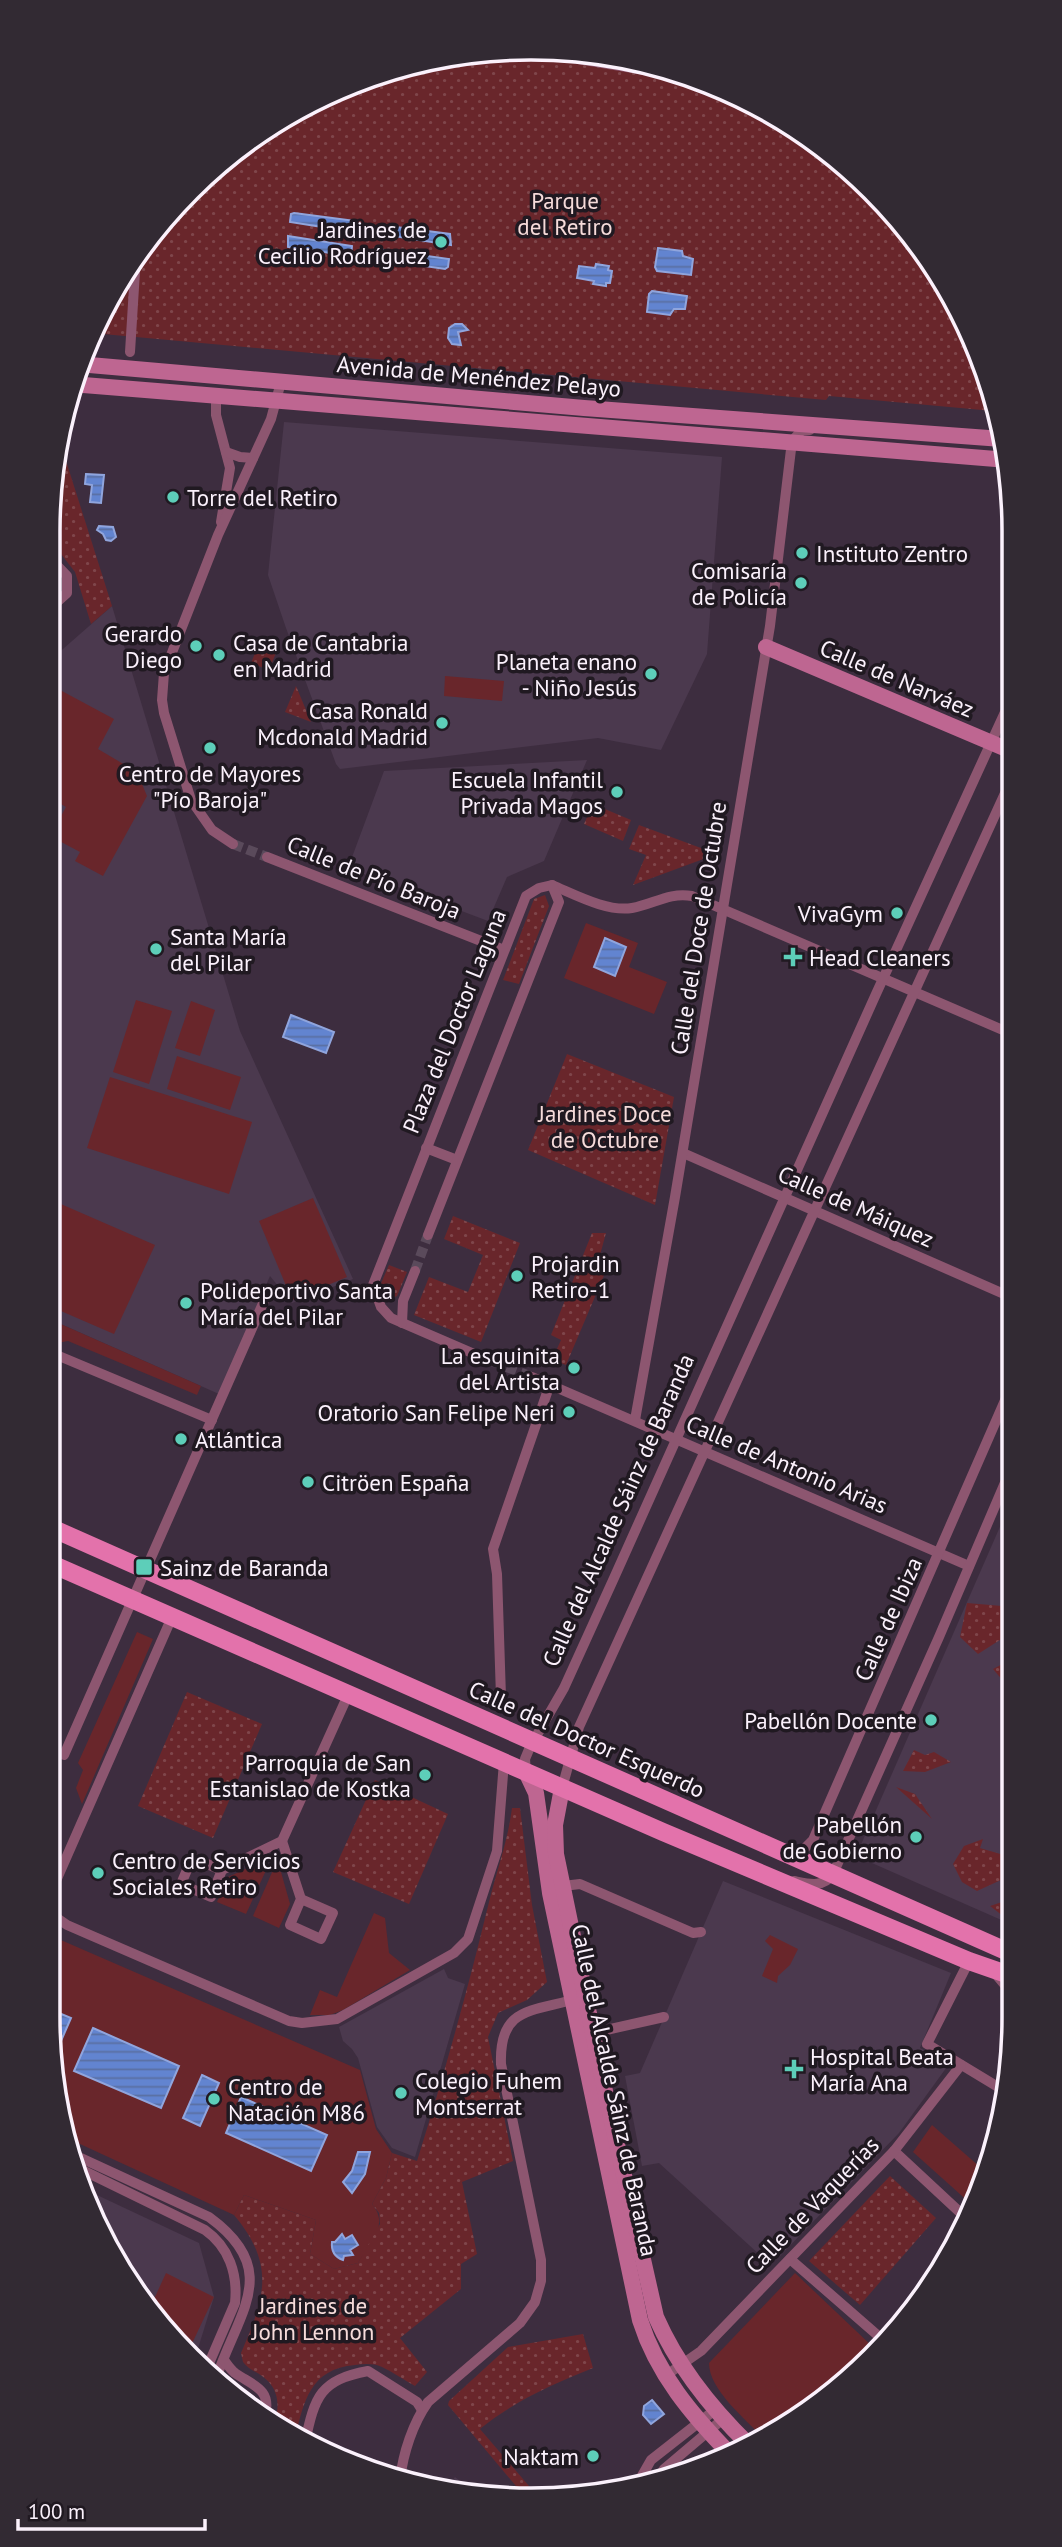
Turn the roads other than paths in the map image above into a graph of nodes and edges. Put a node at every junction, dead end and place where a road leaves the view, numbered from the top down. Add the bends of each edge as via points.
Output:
1 (135, 276) edge
2 (130, 352) dead end
3 (90, 365) edge
4 (281, 382) junction
5 (83, 385) edge
6 (216, 395) junction
7 (278, 399) junction
8 (876, 429) junction
9 (993, 438) edge
10 (792, 441) junction
11 (226, 452) junction
12 (253, 458) junction
13 (996, 459) edge
14 (218, 535) junction
15 (60, 569) edge
16 (60, 599) edge
17 (766, 647) junction
18 (1002, 719) edge
19 (991, 743) junction
20 (1002, 747) edge
21 (1002, 800) edge
22 (233, 844) tunnel mouth
23 (267, 857) tunnel mouth
24 (552, 885) junction
25 (722, 910) junction
26 (504, 950) junction
27 (883, 978) junction
28 (915, 992) junction
29 (1002, 1030) edge
30 (426, 1148) junction
31 (683, 1153) junction
32 (457, 1160) junction
33 (785, 1197) junction
34 (816, 1210) junction
35 (428, 1235) tunnel mouth
36 (415, 1270) tunnel mouth
37 (268, 1292) dead end
38 (1002, 1293) edge
39 (402, 1323) junction
40 (60, 1356) edge
41 (479, 1356) tunnel mouth
42 (532, 1377) tunnel mouth
43 (550, 1384) junction
44 (1002, 1408) edge
45 (212, 1420) junction
46 (635, 1420) junction
47 (675, 1439) junction
48 (706, 1452) junction
49 (1002, 1490) edge
50 (60, 1532) edge
51 (940, 1553) junction
52 (969, 1566) junction
53 (60, 1568) edge
54 (146, 1569) junction
55 (133, 1599) junction
56 (172, 1617) junction
57 (362, 1665) junction
58 (348, 1695) junction
59 (501, 1697) dead end
60 (533, 1742) junction
61 (60, 1753) edge
62 (570, 1759) junction
63 (504, 1762) junction
64 (526, 1772) junction
65 (562, 1788) junction
66 (282, 1841) junction
67 (784, 1853) junction
68 (222, 1870) dead end
69 (60, 1872) edge
70 (833, 1874) junction
71 (767, 1876) junction
72 (563, 1886) junction
73 (301, 1899) dead end
74 (60, 1921) edge
75 (701, 1933) dead end
76 (1002, 1948) edge
77 (969, 1961) junction
78 (992, 1970) junction
79 (1002, 1973) edge
80 (1002, 1982) edge
81 (579, 1997) junction
82 (664, 2017) dead end
83 (593, 2033) junction
84 (961, 2065) junction
85 (997, 2086) edge
86 (894, 2151) junction
87 (82, 2159) edge
88 (86, 2172) edge
89 (960, 2212) edge
90 (790, 2259) junction
91 (877, 2335) edge
92 (223, 2360) junction
93 (683, 2365) junction
94 (216, 2366) edge
95 (217, 2367) edge
96 (222, 2372) edge
97 (233, 2372) junction
98 (665, 2376) junction
99 (266, 2406) edge
100 (686, 2406) junction
101 (422, 2410) junction
102 (719, 2414) junction
103 (702, 2427) junction
104 (308, 2431) edge
105 (683, 2434) junction
106 (742, 2438) edge
107 (723, 2447) edge
108 (719, 2448) edge
109 (689, 2449) junction
110 (667, 2467) edge
111 (402, 2469) edge
112 (644, 2473) edge

1 - 2 street
3 - 4 main road, Avenida de Menéndez Pelayo
4 - 7 street
4 - 8 main road, Avenida de Menéndez Pelayo
5 - 6 main road, Avenida de Menéndez Pelayo
6 - 7 main road, Avenida de Menéndez Pelayo
6 - 11 street via 214,407
7 - 10 main road, Avenida de Menéndez Pelayo
7 - 12 street
8 - 9 main road, Avenida de Menéndez Pelayo
8 - 10 street, Avenida de Menéndez Pelayo via 802,430
10 - 13 main road, Avenida de Menéndez Pelayo
10 - 17 street, Calle del Doce de Octubre
11 - 12 street
11 - 14 street via 230,468
12 - 14 street
14 - 22 street via 164,673 162,700 191,800 212,830
15 - 16 street via 67,576 67,593
17 - 19 main road, Calle de Narváez
17 - 25 street, Calle del Doce de Octubre
18 - 19 street, Calle del Alcalde Sáinz de Baranda
19 - 20 main road, Calle de Narváez
19 - 27 street, Calle del Alcalde Sáinz de Baranda
21 - 28 street, Calle del Alcalde Sáinz de Baranda
23 - 26 street, Calle de Pío Baroja
24 - 25 street via 620,909 682,894
24 - 26 street, Plaza del Doctor Laguna via 526,896
24 - 32 street via 559,902
25 - 27 street
25 - 31 street, Calle del Doce de Octubre
26 - 30 street, Plaza del Doctor Laguna
27 - 28 street
27 - 33 street, Calle del Alcalde Sáinz de Baranda
28 - 29 street
28 - 34 street, Calle del Alcalde Sáinz de Baranda
30 - 32 street
30 - 39 street, Plaza del Doctor Laguna via 373,1285 381,1307
31 - 33 street, Calle de Máiquez
31 - 46 street, Calle del Doce de Octubre
32 - 35 street
33 - 34 street, Calle de Máiquez
33 - 47 street, Calle del Alcalde Sáinz de Baranda
34 - 38 street, Calle de Máiquez
34 - 48 street, Calle del Alcalde Sáinz de Baranda
36 - 39 street via 403,1301
37 - 45 street
39 - 41 street
40 - 45 street
42 - 43 street, Calle de Antonio Arias
43 - 46 street, Calle de Antonio Arias
43 - 59 street via 493,1549
44 - 51 street, Calle de Ibiza
45 - 54 street
46 - 47 street, Calle de Antonio Arias
47 - 48 street, Calle de Antonio Arias
47 - 60 street, Calle del Alcalde Sáinz de Baranda via 564,1688
48 - 51 street, Calle de Antonio Arias
48 - 62 street, Calle del Alcalde Sáinz de Baranda via 585,1715
49 - 52 street
50 - 54 main road, Calle del Doctor Esquerdo
51 - 52 street, Calle de Antonio Arias
51 - 67 street, Calle de Ibiza via 813,1840 798,1852
52 - 70 street
53 - 55 main road
54 - 55 street
54 - 57 main road, Calle del Doctor Esquerdo
55 - 56 main road
55 - 61 street via 64,1755
56 - 58 main road
56 - 69 street
57 - 58 main road
57 - 60 main road, Calle del Doctor Esquerdo
58 - 63 main road
58 - 66 street
60 - 62 main road, Calle del Doctor Esquerdo
60 - 64 street, Calle del Alcalde Sáinz de Baranda via 525,1759
62 - 65 street, Calle del Alcalde Sáinz de Baranda
62 - 67 main road, Calle del Doctor Esquerdo
63 - 64 main road
63 - 74 street via 497,1851 468,1939 454,1953 338,2019 302,2024 289,2021
64 - 65 main road
64 - 81 main road, Calle del Alcalde Sáinz de Baranda via 536,1793 545,1861
65 - 71 main road
65 - 72 main road, Calle del Alcalde Sáinz de Baranda via 554,1832
66 - 68 street
66 - 73 street
67 - 70 main road, Calle del Doctor Esquerdo
70 - 71 street via 818,1884
70 - 76 main road, Calle del Doctor Esquerdo
71 - 77 main road
72 - 75 street, Calle del Alcalde Sáinz de Baranda via 580,1884
72 - 81 main road, Calle del Alcalde Sáinz de Baranda
77 - 78 main road
77 - 84 street via 927,2044
78 - 79 main road
78 - 80 street
81 - 83 main road, Calle del Alcalde Sáinz de Baranda
81 - 98 main road, Calle del Alcalde Sáinz de Baranda via 640,2320
81 - 101 street via 522,2014 512,2020 502,2037 501,2064 541,2260 535,2302 520,2323
82 - 83 street, Calle del Alcalde Sáinz de Baranda
83 - 93 main road, Calle del Alcalde Sáinz de Baranda via 656,2318
84 - 85 street
84 - 86 street, Calle de Vaquerías
86 - 89 street
86 - 90 street, Calle de Vaquerías
87 - 92 street via 209,2217 241,2247 248,2266 247,2306
88 - 94 street via 205,2230 222,2245 234,2273 235,2303
90 - 91 street
90 - 93 street, Calle de Vaquerías
92 - 95 street
92 - 97 street
93 - 98 street
93 - 102 main road, Calle del Alcalde Sáinz de Baranda
96 - 97 street
97 - 99 street via 258,2386
98 - 100 main road, Calle del Alcalde Sáinz de Baranda
100 - 103 main road, Calle del Alcalde Sáinz de Baranda
100 - 105 street
101 - 104 street via 417,2402 368,2371 346,2375 333,2380 322,2393
101 - 111 street
102 - 103 street
102 - 106 main road, Calle del Alcalde Sáinz de Baranda
103 - 105 street
103 - 107 main road, Calle del Alcalde Sáinz de Baranda
103 - 109 street
105 - 112 street via 652,2460
108 - 109 street via 708,2443
109 - 110 street

